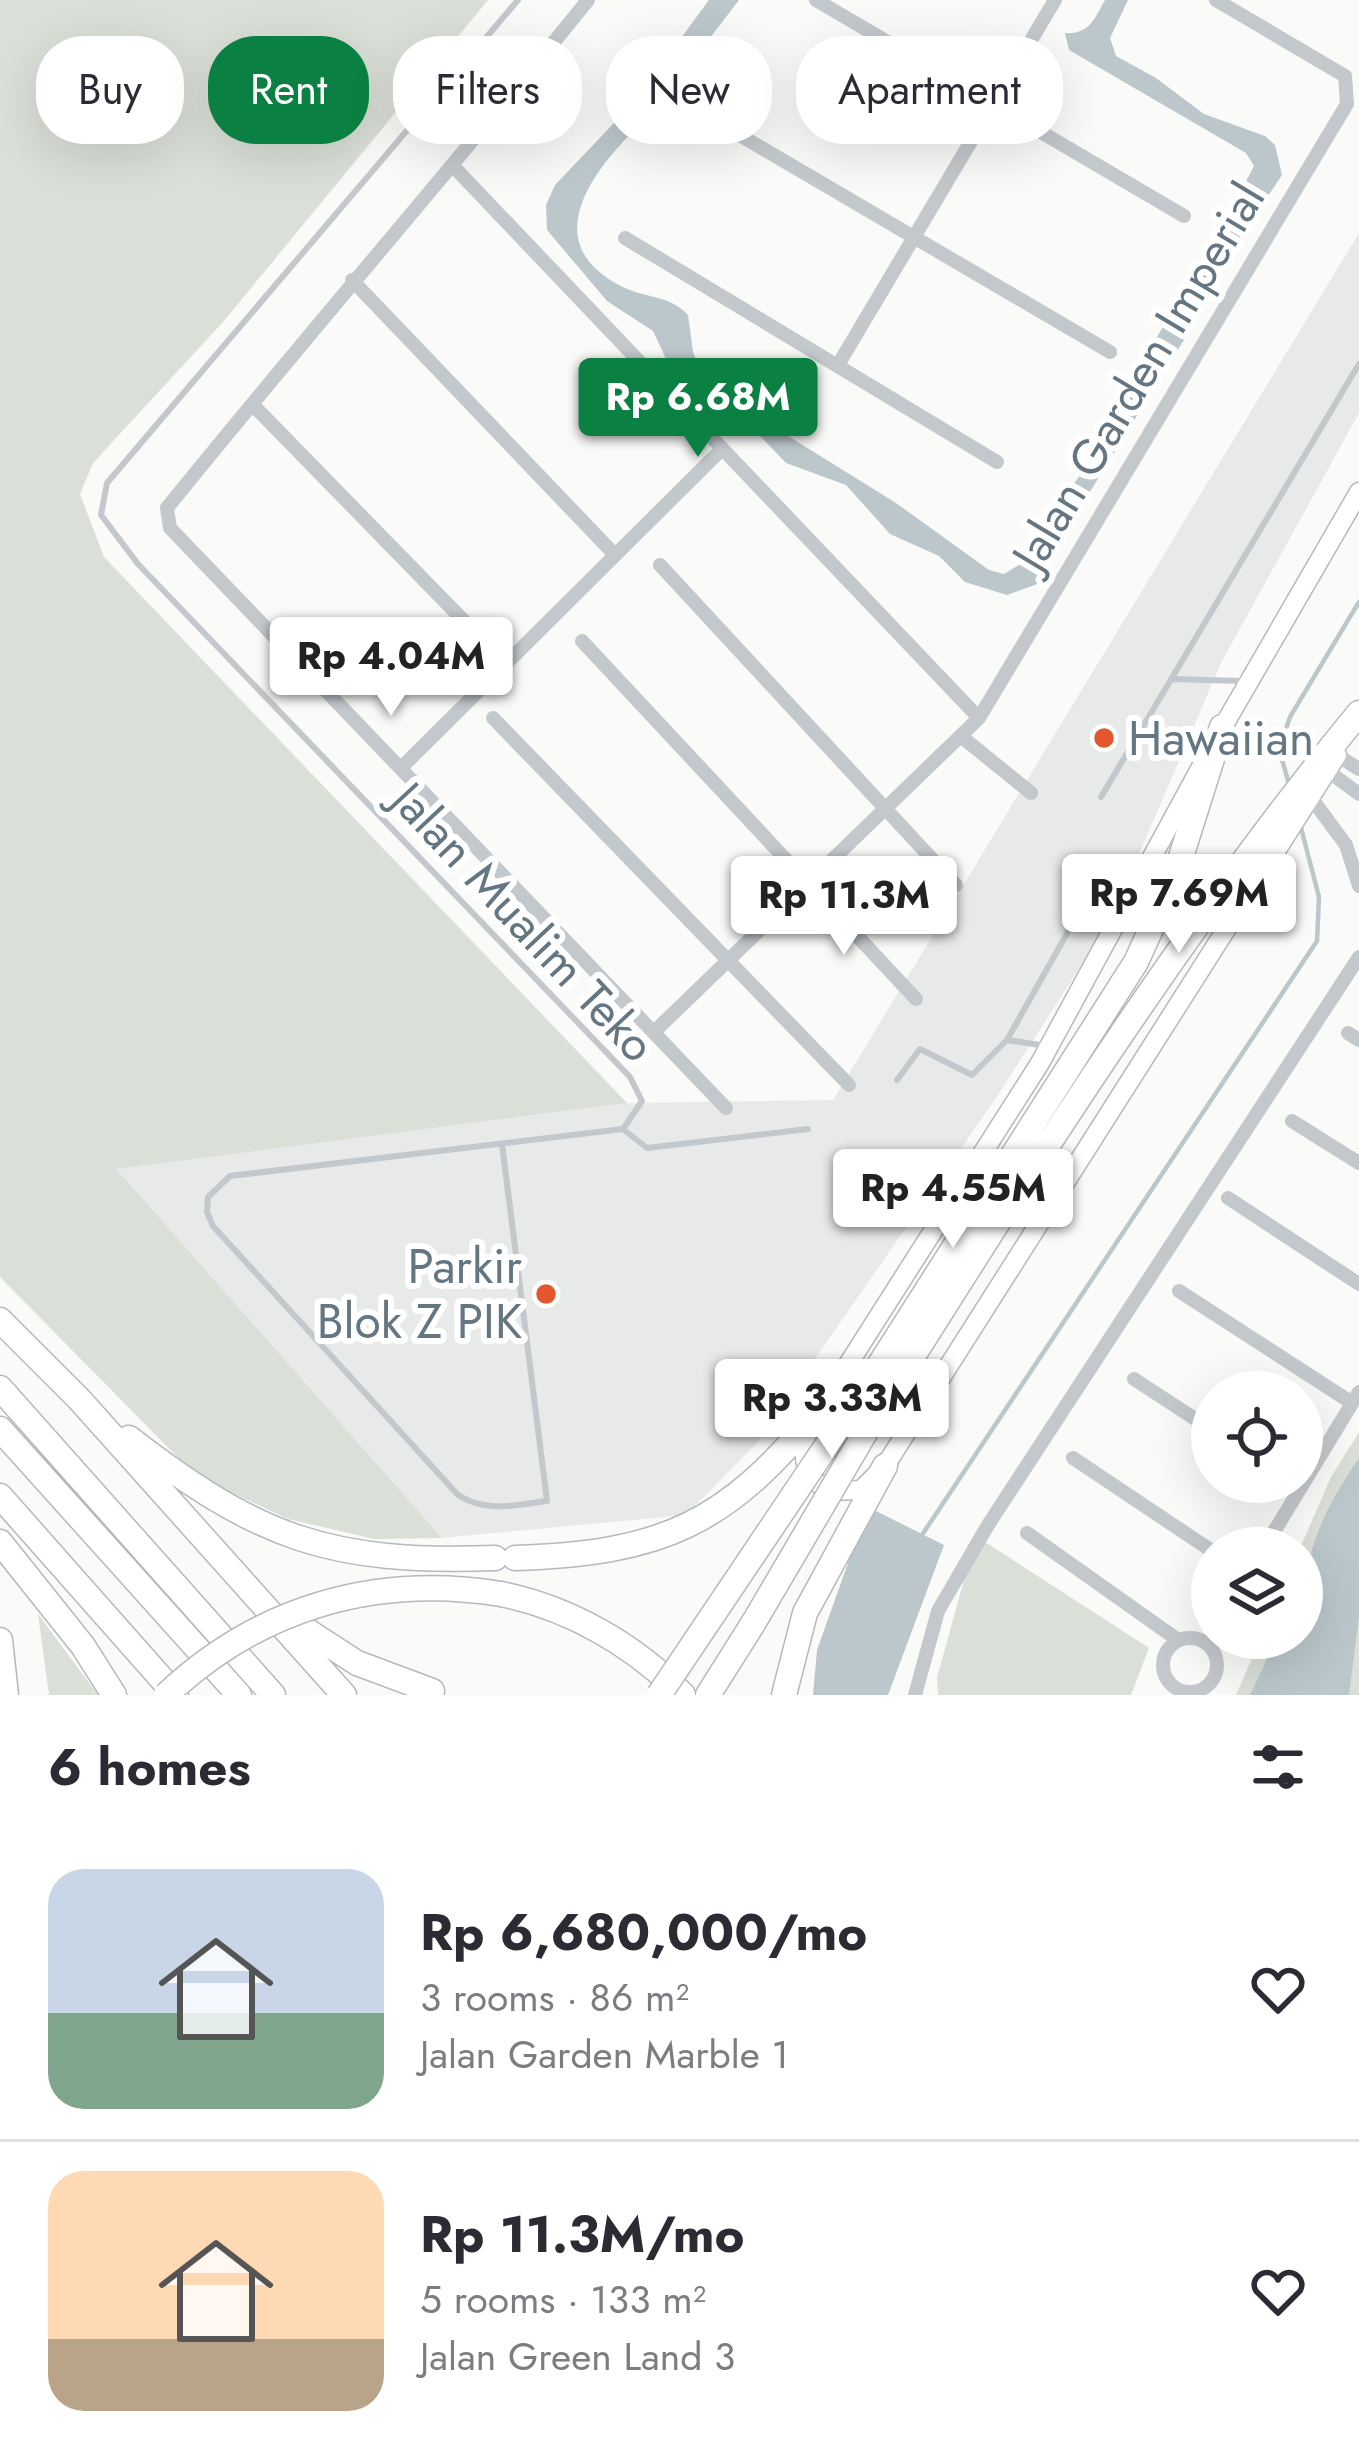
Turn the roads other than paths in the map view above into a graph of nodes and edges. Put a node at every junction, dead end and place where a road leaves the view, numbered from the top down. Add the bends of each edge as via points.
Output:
1 (518, 0) edge
2 (588, 0) edge
3 (816, 0) edge
4 (1054, 0) edge
5 (1216, 0) edge
6 (877, 36) edge
7 (1033, 36) edge
8 (754, 144) edge
9 (970, 144) edge
10 (1060, 144) edge
11 (454, 166) junction
12 (1184, 216) dead end
13 (625, 238) dead end
14 (913, 238) junction
15 (352, 280) junction
16 (1110, 352) dead end
17 (1359, 364) edge
18 (838, 365) junction
19 (253, 405) junction
20 (722, 450) junction
21 (998, 462) dead end
22 (1359, 492) edge
23 (615, 555) junction
24 (660, 565) dead end
25 (582, 641) dead end
26 (505, 663) junction
27 (1173, 679) junction
28 (1247, 681) junction
29 (493, 718) dead end
30 (979, 718) junction
31 (1358, 719) edge
32 (1222, 727) junction
33 (962, 737) junction
34 (403, 766) junction
35 (1359, 769) edge
36 (1313, 785) junction
37 (1031, 793) dead end
38 (1359, 794) edge
39 (1101, 797) dead end
40 (886, 812) junction
41 (1146, 872) junction
42 (808, 883) junction
43 (956, 885) dead end
44 (1359, 886) edge
45 (1359, 957) edge
46 (729, 958) junction
47 (916, 999) dead end
48 (655, 1031) junction
49 (1006, 1040) junction
50 (1049, 1046) junction
51 (897, 1080) dead end
52 (849, 1085) dead end
53 (726, 1108) dead end
54 (1292, 1120) dead end
55 (623, 1129) junction
56 (808, 1129) dead end
57 (502, 1144) junction
58 (1359, 1163) edge
59 (1228, 1198) dead end
60 (1359, 1284) edge
61 (1179, 1292) dead end
62 (0, 1320) edge
63 (1134, 1379) dead end
64 (0, 1388) edge
65 (1356, 1397) edge
66 (79, 1400) junction
67 (819, 1409) junction
68 (862, 1414) junction
69 (1191, 1416) edge
70 (0, 1429) edge
71 (1323, 1445) edge
72 (1073, 1458) dead end
73 (885, 1466) junction
74 (0, 1496) edge
75 (1027, 1533) dead end
76 (1191, 1537) edge
77 (0, 1542) edge
78 (254, 1595) junction
79 (719, 1600) junction
80 (1191, 1637) edge
81 (0, 1640) edge
82 (1178, 1640) junction
83 (1216, 1659) edge
84 (1164, 1674) junction
85 (432, 1691) dead end
86 (5, 1695) edge
87 (114, 1695) edge
88 (166, 1695) edge
89 (176, 1695) edge
90 (238, 1695) edge
91 (273, 1695) edge
92 (344, 1695) edge
93 (639, 1695) edge
94 (659, 1695) edge
95 (683, 1695) edge
96 (712, 1695) edge
97 (784, 1695) edge
98 (915, 1695) edge
99 (1155, 1695) edge

1 - 55 lane, Jalan Mualim Teko via 107,483 101,515 138,564 630,1077 642,1101
2 - 11 street
3 - 6 street
4 - 7 street
5 - 30 street, Jalan Garden Imperial via 1345,76 1347,104
8 - 14 street
9 - 14 street
10 - 12 street
11 - 15 street
11 - 20 street
13 - 18 street
14 - 16 street
14 - 18 street
15 - 19 street
15 - 23 street
17 - 27 lane
18 - 21 street
19 - 26 street
19 - 34 street via 167,508 170,528
20 - 23 street
20 - 30 street
22 - 28 main road
23 - 26 street
24 - 40 street
25 - 42 street
26 - 34 street
27 - 28 lane
27 - 39 lane
28 - 32 main road
29 - 46 street
30 - 33 street
31 - 36 highway
32 - 41 main road
32 - 68 highway via 1174,876 1136,962
33 - 37 street
33 - 40 street
34 - 48 street
35 - 36 street
36 - 38 street
36 - 44 street
36 - 68 highway
36 - 73 main road
40 - 42 street
40 - 43 street
41 - 49 lane via 1096,882
41 - 50 main road
42 - 46 street
42 - 47 street
45 - 98 street via 988,1526 938,1611
46 - 48 street
46 - 52 street
48 - 53 street
49 - 50 lane
49 - 51 lane via 972,1075 920,1049
50 - 67 main road
54 - 58 street
55 - 56 lane via 647,1148
55 - 57 lane
57 - 57 lane via 547,1501 493,1507 458,1495 206,1212 208,1197 230,1176
59 - 60 street
61 - 65 street
62 - 66 highway
63 - 69 street
64 - 91 highway
65 - 71 street
66 - 67 highway via 209,1498 291,1538 395,1559 611,1553 674,1534 749,1485
66 - 78 highway
67 - 73 main road via 803,1452 814,1482 854,1493
68 - 79 highway, bridge
68 - 96 highway, bridge
70 - 90 highway
72 - 76 street
73 - 97 highway via 805,1613
74 - 89 highway
75 - 82 street
77 - 87 highway
78 - 85 highway via 357,1663
78 - 92 highway
79 - 93 highway, bridge
79 - 94 highway, bridge
80 - 82 street
81 - 86 highway
82 - 84 street via 1166,1651
83 - 84 street via 1210,1685 1188,1692
84 - 99 street
88 - 95 highway, bridge via 226,1647 320,1602 421,1587 548,1607 651,1665

